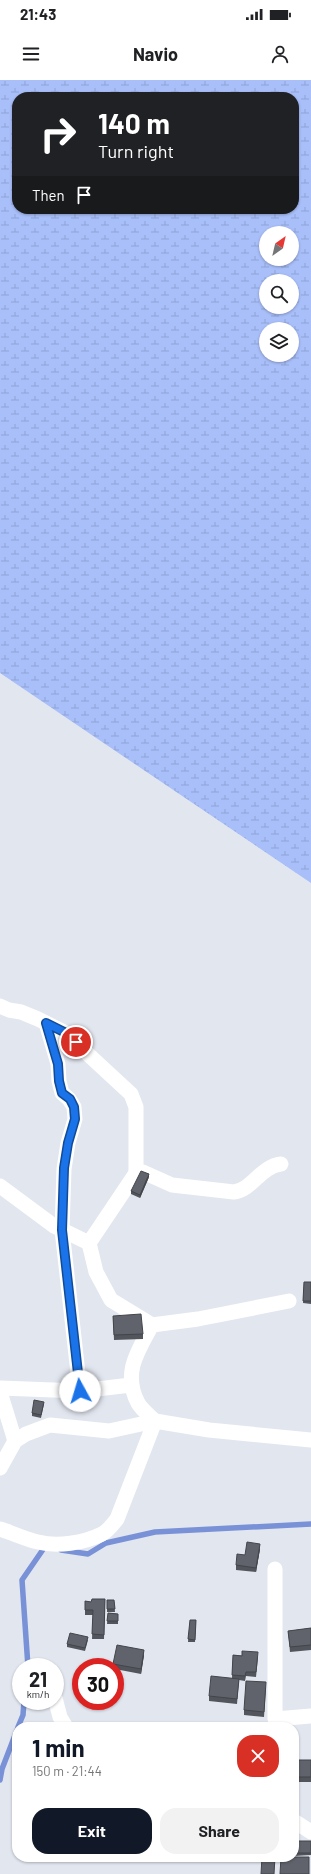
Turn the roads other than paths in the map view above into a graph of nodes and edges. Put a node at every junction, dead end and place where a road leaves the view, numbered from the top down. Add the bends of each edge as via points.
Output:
1 (0, 1006) edge
2 (46, 1023) junction
3 (281, 1164) dead end
4 (136, 1173) junction
5 (0, 1186) edge
6 (62, 1230) junction
7 (89, 1242) junction
8 (289, 1301) dead end
9 (152, 1325) junction
10 (131, 1385) junction
11 (0, 1388) edge
12 (80, 1391) junction
13 (0, 1392) edge
14 (155, 1421) junction
15 (311, 1440) edge
16 (15, 1441) junction
17 (0, 1468) edge
18 (0, 1529) edge
19 (275, 1569) dead end
20 (58, 1710) edge
21 (311, 1716) edge
22 (63, 1722) edge
23 (275, 1722) edge
24 (280, 1722) edge
25 (299, 1824) edge
26 (311, 1832) edge

1 - 2 street
2 - 4 street via 64,1032 131,1094 136,1107
2 - 6 street via 58,1064 62,1093 70,1099 75,1119 64,1168
3 - 4 street via 269,1167 242,1190 234,1192 172,1185 143,1172
4 - 7 street
5 - 6 street
6 - 7 street
6 - 12 street
7 - 9 street via 96,1272 111,1300
8 - 9 street via 198,1319
9 - 10 street via 135,1357 131,1370
10 - 12 street
10 - 14 street via 139,1404
11 - 12 street
13 - 16 street
14 - 15 street via 210,1430
14 - 16 street via 109,1431 50,1425
14 - 18 street via 117,1519 102,1534 74,1542 50,1543 39,1542
16 - 17 street
19 - 23 street
20 - 22 street
21 - 24 street
25 - 26 street

